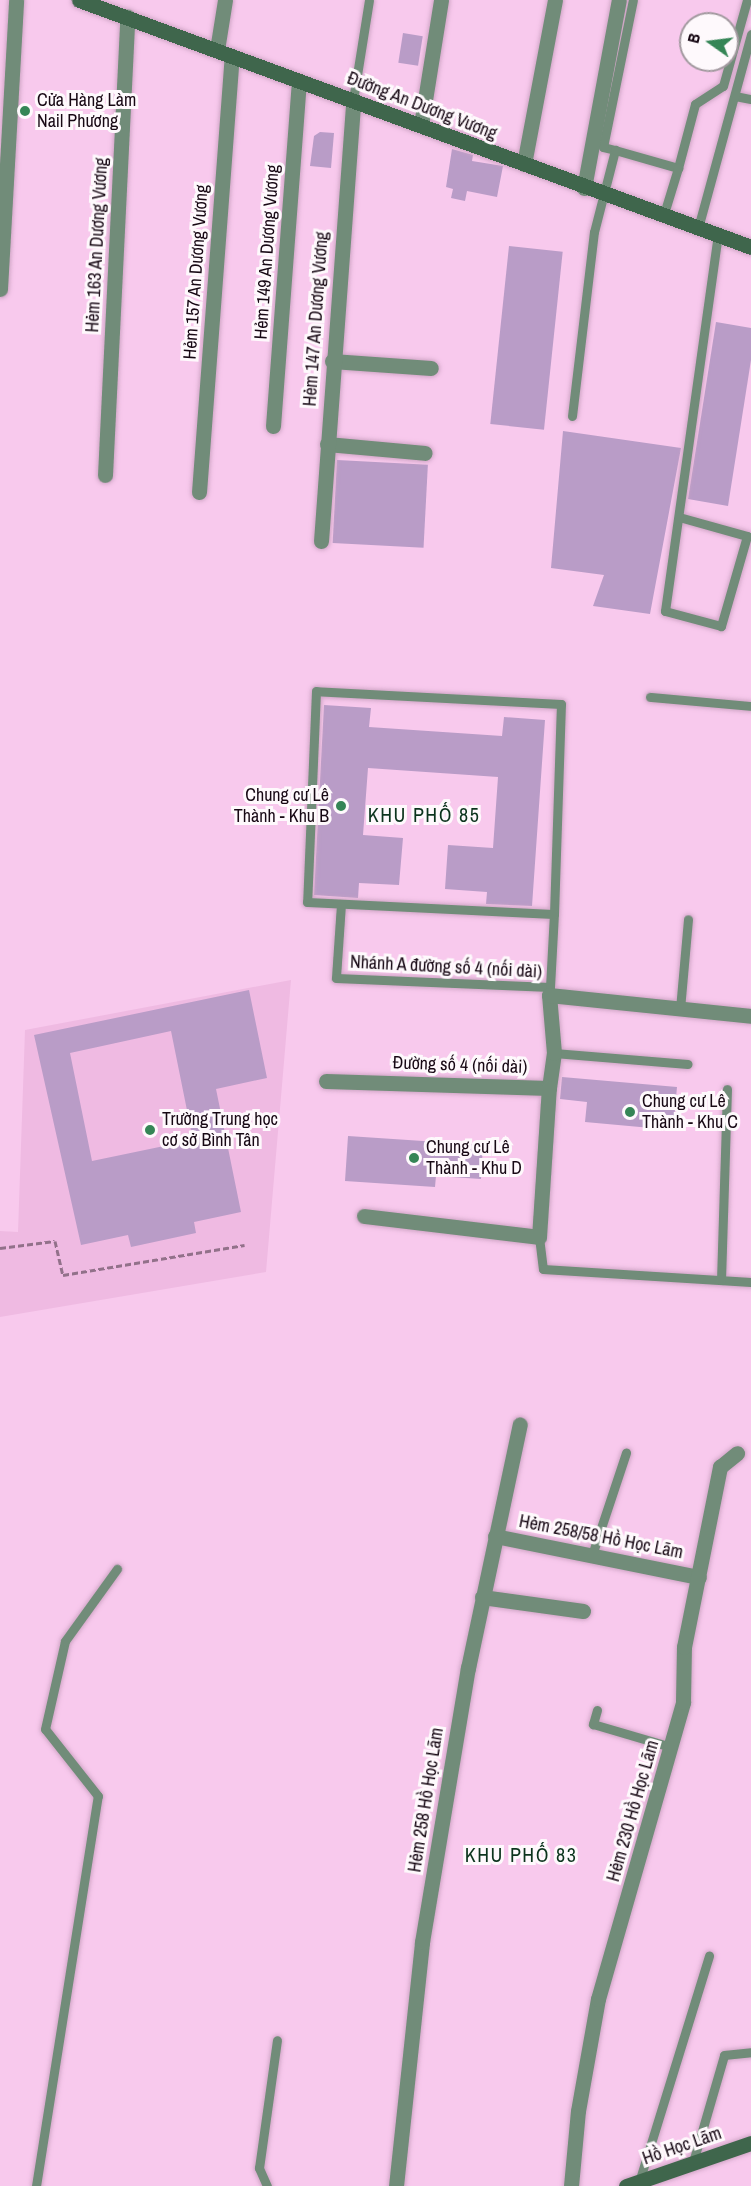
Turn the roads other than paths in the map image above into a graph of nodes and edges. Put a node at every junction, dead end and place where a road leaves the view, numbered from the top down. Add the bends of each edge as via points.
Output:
1 (16, 0) edge
2 (79, 0) edge
3 (225, 0) edge
4 (369, 0) edge
5 (441, 0) edge
6 (555, 0) edge
7 (619, 0) edge
8 (633, 0) edge
9 (747, 0) edge
10 (128, 17) junction
11 (751, 34) edge
12 (217, 50) junction
13 (232, 56) junction
14 (299, 81) junction
15 (735, 96) junction
16 (751, 99) edge
17 (353, 100) junction
18 (421, 125) junction
19 (615, 150) junction
20 (524, 164) junction
21 (678, 168) junction
22 (584, 188) junction
23 (603, 196) junction
24 (663, 217) junction
25 (698, 228) junction
26 (718, 235) junction
27 (751, 247) edge
28 (0, 289) edge
29 (333, 361) junction
30 (431, 368) dead end
31 (572, 416) dead end
32 (273, 426) dead end
33 (327, 444) junction
34 (425, 453) dead end
35 (105, 475) dead end
36 (199, 492) dead end
37 (679, 517) junction
38 (321, 541) dead end
39 (650, 697) dead end
40 (751, 706) edge
41 (341, 904) junction
42 (554, 914) junction
43 (688, 919) dead end
44 (550, 991) junction
45 (680, 1009) junction
46 (751, 1016) edge
47 (554, 1053) junction
48 (688, 1064) dead end
49 (326, 1081) dead end
50 (549, 1088) junction
51 (727, 1089) dead end
52 (364, 1216) dead end
53 (539, 1237) junction
54 (721, 1280) junction
55 (751, 1282) edge
56 (520, 1425) dead end
57 (737, 1453) dead end
58 (626, 1454) dead end
59 (495, 1536) junction
60 (592, 1556) junction
61 (117, 1569) dead end
62 (699, 1576) junction
63 (482, 1597) junction
64 (583, 1611) dead end
65 (597, 1710) dead end
66 (671, 1747) junction
67 (709, 1956) dead end
68 (277, 2040) dead end
69 (751, 2052) edge
70 (751, 2143) edge
71 (693, 2162) junction
72 (632, 2184) edge
73 (36, 2186) edge
74 (267, 2186) edge
75 (396, 2186) edge
76 (571, 2186) edge

1 - 28 street
2 - 10 main road, Đường An Dương Vương
3 - 12 street
4 - 17 lane
5 - 18 street
6 - 20 street
7 - 22 street
8 - 19 lane via 603,147
9 - 21 lane via 720,92 700,97 695,104
10 - 12 main road, Đường An Dương Vương
10 - 35 street, Hẻm 163 An Dương Vương
11 - 15 lane
12 - 13 main road, Đường An Dương Vương
13 - 14 main road, Đường An Dương Vương
13 - 36 street, Hẻm 157 An Dương Vương
14 - 17 main road, Đường An Dương Vương
14 - 32 street, Hẻm 149 An Dương Vương
15 - 16 lane
15 - 25 lane
17 - 18 main road, Đường An Dương Vương
17 - 29 street, Hẻm 147 An Dương Vương
18 - 20 main road, Đường An Dương Vương
19 - 21 lane
19 - 23 lane
20 - 22 main road, Đường An Dương Vương
21 - 24 lane
22 - 23 main road, Đường An Dương Vương
23 - 24 main road, Đường An Dương Vương
23 - 31 lane via 594,232
24 - 25 main road, Đường An Dương Vương
25 - 26 main road, Đường An Dương Vương
26 - 27 main road, Đường An Dương Vương
26 - 37 lane
29 - 30 street
29 - 33 street, Hẻm 147 An Dương Vương
33 - 34 street
33 - 38 street, Hẻm 147 An Dương Vương
37 - 37 lane via 747,536 722,626 666,611
39 - 40 lane
41 - 42 lane
41 - 42 lane via 307,902 316,691 561,704
41 - 44 lane, Nhánh A đường số 4 (nối dài) via 336,978
42 - 44 lane
43 - 45 lane
44 - 45 street
44 - 47 street, Đường số 4 (nối dài)
45 - 46 street
47 - 48 lane
47 - 50 street, Đường số 4 (nối dài)
49 - 50 street, Đường số 4 (nối dài)
50 - 53 street
51 - 54 lane
52 - 53 street
53 - 54 lane via 543,1269
54 - 55 lane
56 - 59 street, Hẻm 258 Hồ Học Lãm
57 - 62 street, Hẻm 230 Hồ Học Lãm via 720,1467
58 - 60 lane
59 - 60 street, Hẻm 258/58 Hồ Học Lãm
59 - 63 street, Hẻm 258 Hồ Học Lãm
60 - 62 street, Hẻm 258/58 Hồ Học Lãm
61 - 73 lane via 65,1641 45,1729 98,1796
62 - 66 street, Hẻm 230 Hồ Học Lãm
63 - 64 street
63 - 75 street, Hẻm 258 Hồ Học Lãm via 422,1942
65 - 66 lane via 593,1725
66 - 76 street, Hẻm 230 Hồ Học Lãm via 598,1999 578,2111
67 - 72 lane
68 - 74 lane via 259,2168
69 - 71 lane via 724,2055
70 - 71 main road, Hồ Học Lãm
71 - 72 main road, Hồ Học Lãm

